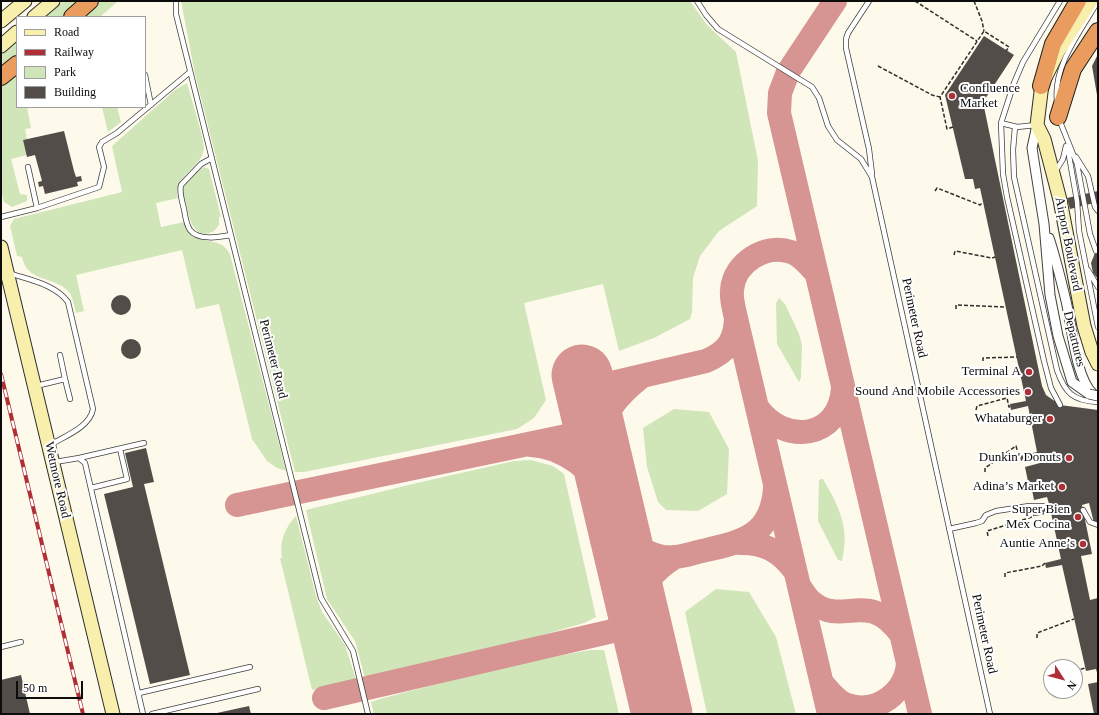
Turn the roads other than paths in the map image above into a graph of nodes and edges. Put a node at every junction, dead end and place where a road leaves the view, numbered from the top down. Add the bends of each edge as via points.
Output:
1 (25, 1) edge
2 (53, 1) edge
3 (87, 1) edge
4 (90, 1) edge
5 (176, 1) edge
6 (697, 1) edge
7 (868, 1) edge
8 (1060, 1) edge
9 (1078, 1) edge
10 (1091, 1) edge
11 (1098, 1) edge
12 (35, 16) edge
13 (73, 16) edge
14 (1, 21) edge
15 (1098, 31) edge
16 (16, 33) edge
17 (1, 46) edge
18 (16, 65) edge
19 (190, 72) junction
20 (1, 77) edge
21 (146, 80) edge
22 (1041, 86) junction
23 (151, 105) junction
24 (1058, 117) junction
25 (1001, 123) junction
26 (1037, 125) junction
27 (1015, 127) junction
28 (1066, 142) junction
29 (212, 158) junction
30 (28, 167) dead end
31 (1053, 175) junction
32 (872, 177) junction
33 (37, 208) junction
34 (1098, 211) edge
35 (1, 217) edge
36 (1044, 224) junction
37 (231, 235) junction
38 (1, 247) edge
39 (1096, 251) dead end
40 (1086, 264) junction
41 (7, 272) junction
42 (1098, 287) edge
43 (1098, 327) edge
44 (60, 356) dead end
45 (1098, 364) edge
46 (65, 379) junction
47 (34, 387) junction
48 (1098, 396) edge
49 (70, 399) dead end
50 (1098, 401) edge
51 (1060, 405) dead end
52 (144, 443) dead end
53 (49, 446) junction
54 (120, 449) junction
55 (79, 458) junction
56 (53, 462) junction
57 (91, 488) junction
58 (1050, 506) dead end
59 (1083, 510) dead end
60 (1098, 525) edge
61 (949, 529) junction
62 (21, 642) dead end
63 (1, 647) edge
64 (250, 667) dead end
65 (258, 689) dead end
66 (139, 693) junction
67 (113, 714) edge
68 (143, 714) edge
69 (152, 714) edge
70 (368, 714) edge
71 (990, 714) edge

1 - 14 main road
2 - 12 main road
3 - 13 highway
4 - 13 highway
5 - 19 lane, Perimeter Road via 176,14
6 - 32 lane, Perimeter Road via 718,29 812,87 819,98 828,126 834,135 861,159
7 - 32 lane via 846,40 846,48 870,149
8 - 25 lane via 1023,62
9 - 22 highway via 1053,44
10 - 22 main road via 1059,50
11 - 24 lane via 1064,60 1056,96
15 - 24 highway via 1073,69
16 - 17 main road
18 - 20 highway
19 - 23 lane
19 - 29 lane, Perimeter Road
21 - 23 lane
22 - 26 main road
23 - 33 lane via 102,142 99,147 104,168 99,187
24 - 28 lane
25 - 27 lane
25 - 51 lane via 1003,174 1009,205 1044,361 1051,388
26 - 27 lane
26 - 31 main road, Airport Boulevard via 1044,139
26 - 36 street via 1032,148
27 - 50 lane via 1014,177 1057,370 1070,394 1080,400
28 - 31 lane via 1063,159
28 - 34 lane via 1088,176
28 - 39 lane via 1077,164 1090,234
28 - 40 lane
29 - 37 lane, Perimeter Road
29 - 37 lane via 201,164 181,184 187,224 192,232 201,236
30 - 33 lane
31 - 45 main road, Airport Boulevard via 1084,326
32 - 61 lane, Perimeter Road
33 - 35 lane
36 - 48 street, Departures, bridge via 1050,295 1058,336 1072,382 1089,394
36 - 50 street via 1067,302 1081,374 1088,390
37 - 70 lane, Perimeter Road via 321,598 353,650
38 - 41 main road, Wetmore Road
40 - 42 lane
40 - 43 lane
41 - 47 main road, Wetmore Road
41 - 53 lane via 60,292 68,302 82,357 93,409 92,415 82,426
44 - 46 lane
46 - 47 lane
46 - 49 lane
47 - 53 main road, Wetmore Road
52 - 54 lane
53 - 56 main road, Wetmore Road
54 - 55 lane
54 - 57 lane via 127,479
55 - 56 lane
55 - 57 lane via 85,463
56 - 67 main road, Wetmore Road
57 - 66 lane
58 - 61 lane via 996,511 986,515 976,524
59 - 60 lane via 1090,522
61 - 71 lane, Perimeter Road
62 - 63 lane
64 - 66 lane
65 - 69 lane
66 - 68 lane

